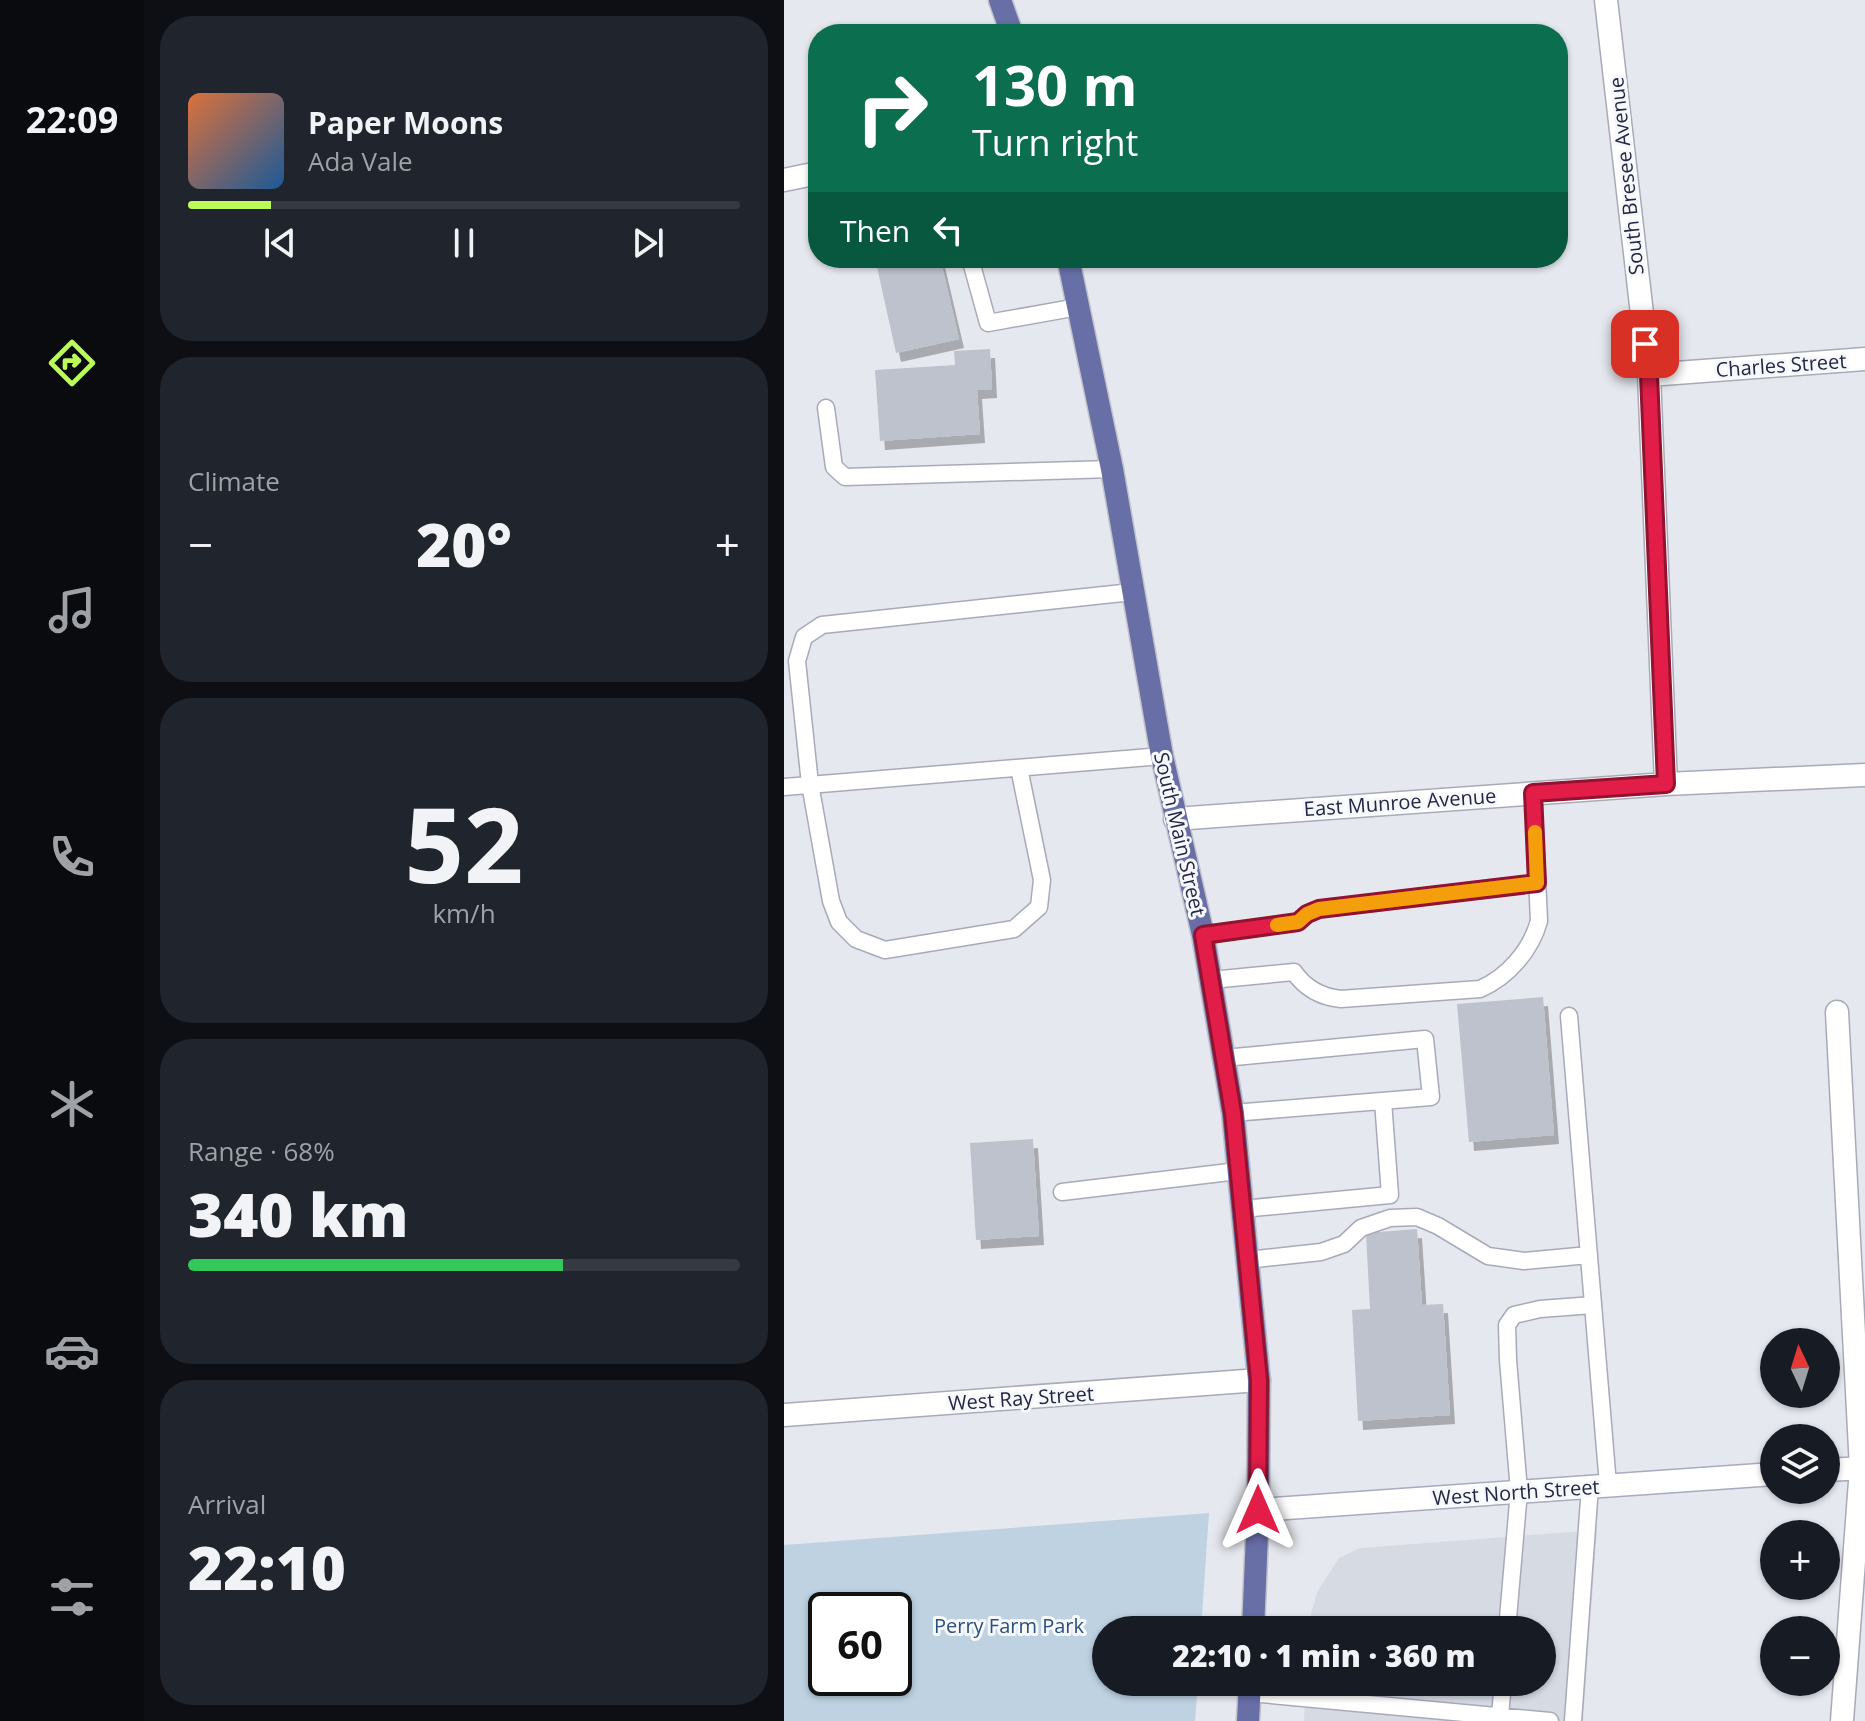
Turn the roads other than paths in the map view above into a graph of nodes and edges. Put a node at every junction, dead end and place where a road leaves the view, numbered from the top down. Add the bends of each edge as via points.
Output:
1 (1000, 0) edge
2 (1606, 0) edge
3 (1008, 24) edge
4 (808, 175) edge
5 (784, 180) edge
6 (973, 268) edge
7 (1070, 268) edge
8 (1078, 307) junction
9 (1865, 359) edge
10 (1649, 375) junction
11 (826, 408) dead end
12 (1112, 469) junction
13 (1132, 592) junction
14 (1162, 756) junction
15 (1019, 768) junction
16 (1865, 775) edge
17 (810, 784) junction
18 (1666, 784) junction
19 (784, 787) edge
20 (1533, 793) junction
21 (1175, 819) junction
22 (1537, 883) junction
23 (1203, 935) junction
24 (1211, 980) junction
25 (1837, 1012) dead end
26 (1569, 1016) dead end
27 (1224, 1058) junction
28 (1383, 1101) junction
29 (1233, 1113) junction
30 (1238, 1171) junction
31 (1062, 1192) dead end
32 (1242, 1209) junction
33 (1589, 1255) junction
34 (1247, 1260) junction
35 (1593, 1305) junction
36 (1259, 1380) junction
37 (784, 1415) edge
38 (1863, 1468) edge
39 (1840, 1469) edge
40 (1760, 1475) edge
41 (1599, 1486) junction
42 (1519, 1491) junction
43 (1258, 1510) junction
44 (1254, 1616) edge
45 (1508, 1616) edge
46 (1250, 1696) edge
47 (1321, 1696) edge
48 (1502, 1696) edge
49 (1500, 1716) junction
50 (1248, 1721) edge
51 (1550, 1721) edge
52 (1573, 1721) edge
53 (1842, 1721) edge

1 - 3 main road
2 - 10 street, South Bresee Avenue
4 - 5 street
6 - 8 lane via 988,323
7 - 8 main road, South Main Street
8 - 12 main road, South Main Street
9 - 10 street, Charles Street
10 - 18 street, South Bresee Avenue
11 - 12 lane via 834,467 845,477
12 - 13 main road, South Main Street
13 - 14 main road, South Main Street
13 - 17 lane via 822,625 804,637 797,661
14 - 15 lane
14 - 21 main road, South Main Street
15 - 17 lane
15 - 17 lane via 1042,880 1039,907 1014,929 885,950 856,939 839,922
16 - 18 street, East Munroe Avenue
17 - 19 lane
18 - 20 street, East Munroe Avenue
20 - 21 street, East Munroe Avenue
20 - 22 lane
21 - 23 main road, South Main Street
22 - 23 lane via 1319,909 1298,922
22 - 24 lane via 1539,921 1534,939 1496,982 1480,989 1341,999 1314,991 1294,972
23 - 24 main road, South Main Street
24 - 27 main road, South Main Street
25 - 38 street
26 - 33 lane
27 - 28 lane via 1425,1039 1431,1097
27 - 29 main road, South Main Street
28 - 29 lane
28 - 32 lane via 1390,1195
29 - 30 main road, South Main Street
30 - 31 lane
30 - 32 main road, South Main Street
32 - 34 main road, South Main Street
33 - 34 lane via 1524,1261 1488,1256 1417,1217 1390,1218 1361,1228 1344,1244 1321,1252
33 - 35 lane
34 - 36 main road, South Main Street
35 - 41 lane
35 - 42 lane via 1514,1315 1507,1325
36 - 37 street, West Ray Street
36 - 43 main road, South Main Street
38 - 39 street
38 - 53 street
40 - 41 street, West North Street
41 - 42 street, West North Street
41 - 52 lane
42 - 43 street, West North Street
42 - 45 lane
43 - 44 main road, South Main Street
46 - 50 main road
47 - 49 lane
48 - 49 lane
49 - 51 lane

